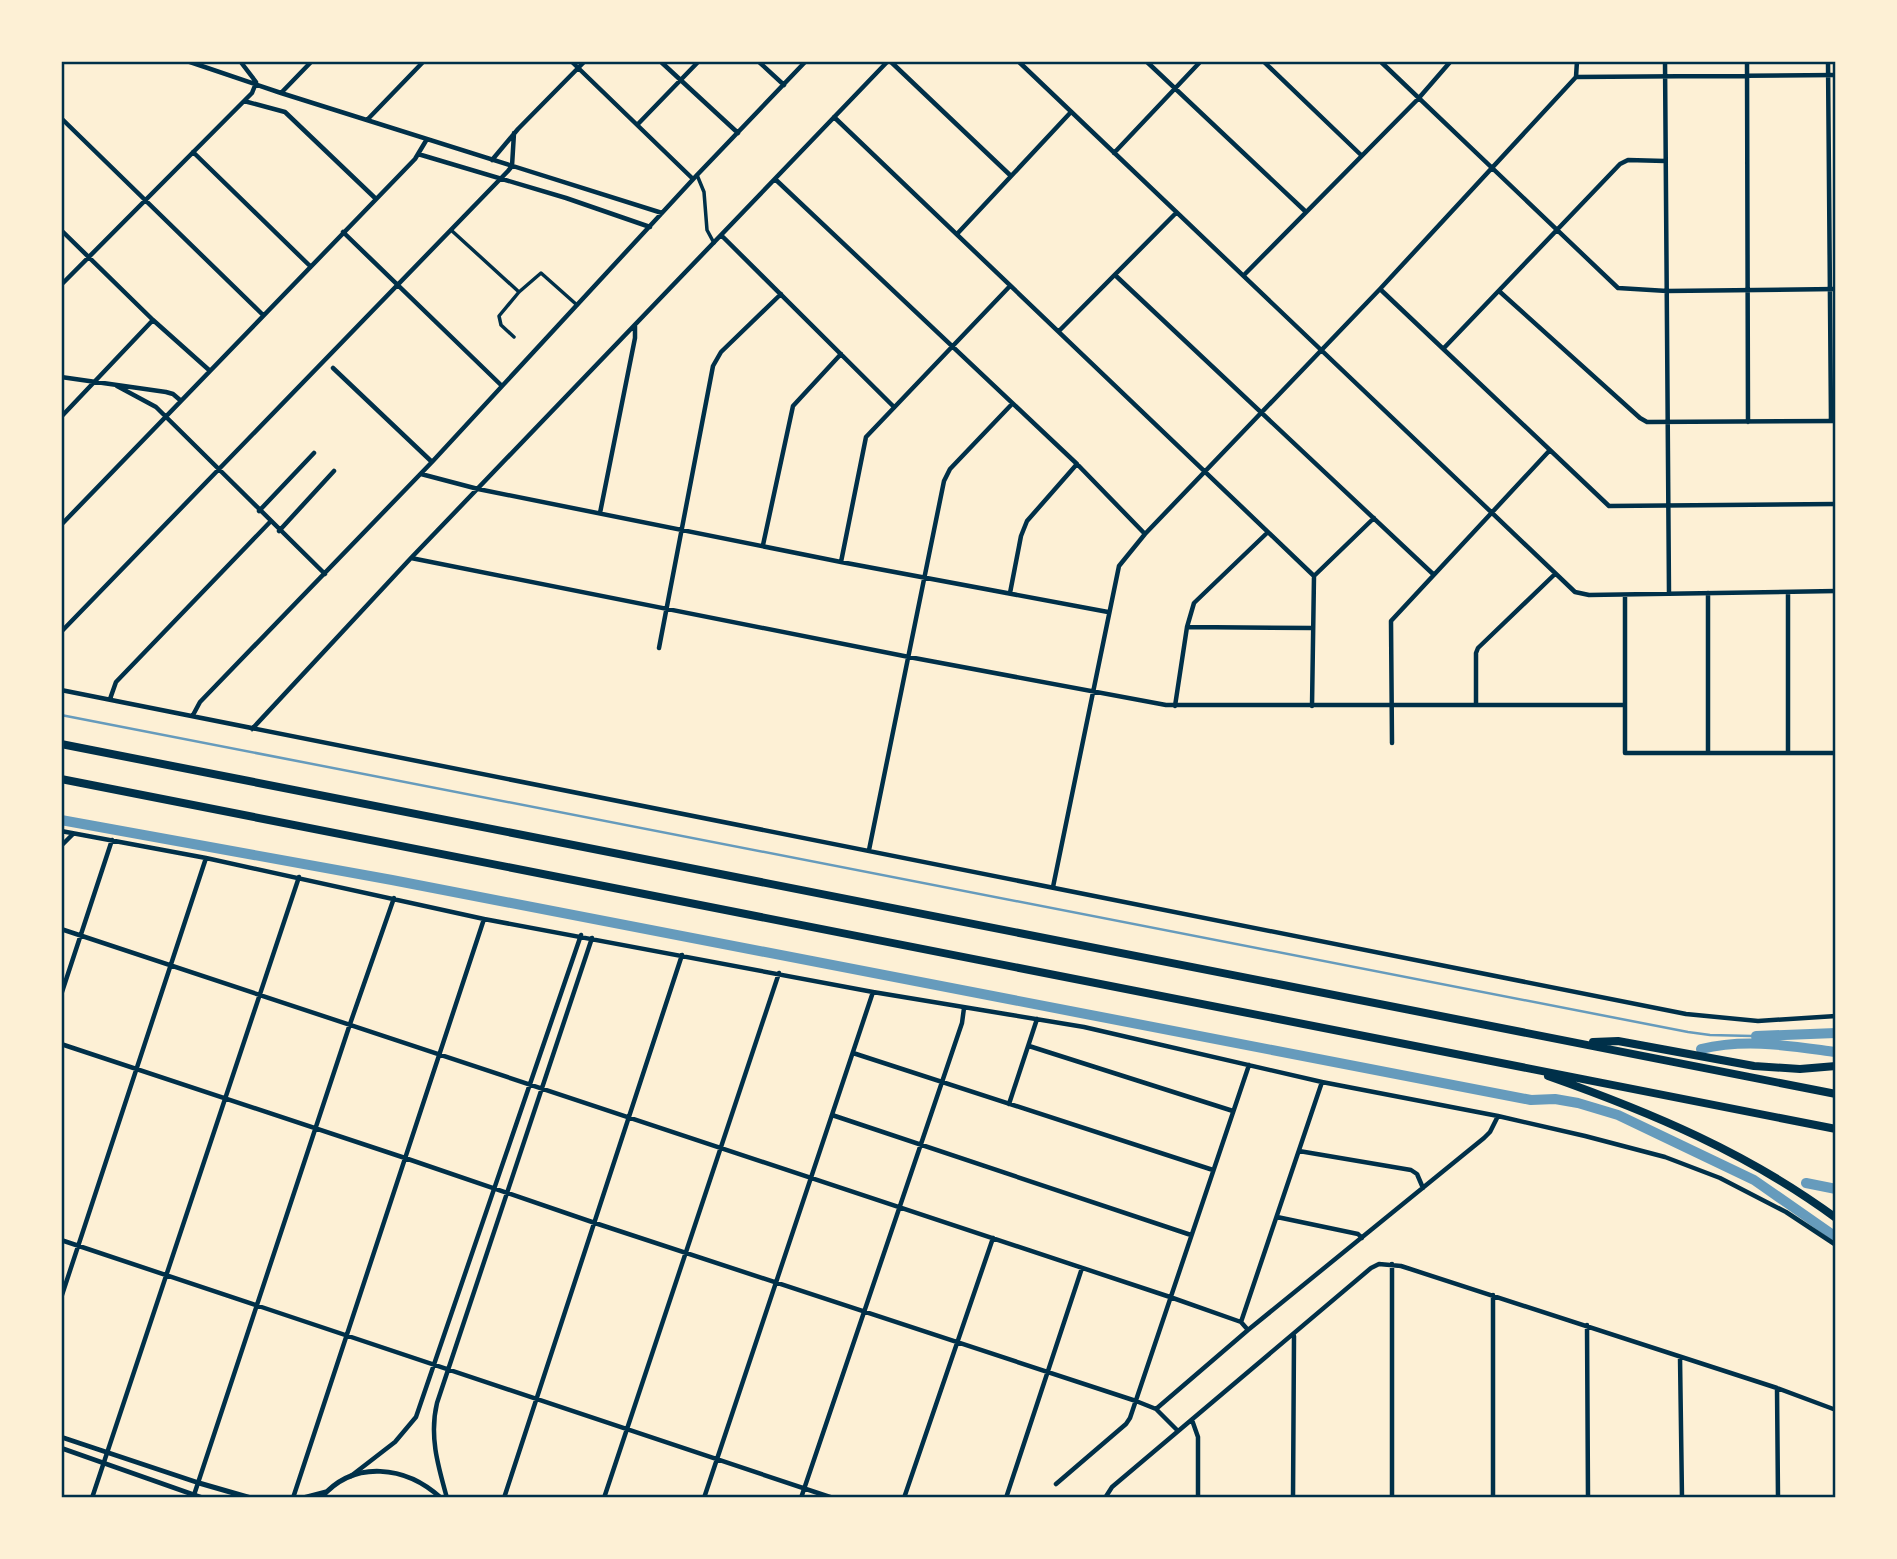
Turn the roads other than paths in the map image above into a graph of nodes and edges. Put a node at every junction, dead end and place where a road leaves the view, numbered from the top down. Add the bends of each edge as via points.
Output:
1 (187, 61) edge
2 (240, 61) edge
3 (312, 61) edge
4 (424, 61) edge
5 (571, 61) edge
6 (585, 61) edge
7 (660, 61) edge
8 (699, 61) edge
9 (758, 61) edge
10 (806, 61) edge
11 (889, 61) edge
12 (1018, 61) edge
13 (1146, 61) edge
14 (1201, 61) edge
15 (1263, 61) edge
16 (1380, 61) edge
17 (1451, 61) edge
18 (1577, 61) edge
19 (1665, 61) edge
20 (1747, 61) edge
21 (1828, 61) edge
22 (579, 68) junction
23 (1665, 75) junction
24 (1828, 75) junction
25 (1836, 75) edge
26 (1576, 76) junction
27 (1747, 76) junction
28 (680, 81) junction
29 (256, 83) junction
30 (784, 85) junction
31 (1175, 89) junction
32 (281, 93) junction
33 (1418, 99) junction
34 (244, 101) junction
35 (1071, 112) junction
36 (834, 117) junction
37 (61, 118) edge
38 (367, 120) junction
39 (638, 124) junction
40 (514, 133) junction
41 (738, 133) junction
42 (427, 139) junction
43 (193, 152) junction
44 (1114, 153) junction
45 (418, 154) junction
46 (1361, 155) junction
47 (492, 160) junction
48 (1665, 161) junction
49 (512, 166) junction
50 (1491, 169) junction
51 (1011, 176) junction
52 (695, 177) junction
53 (500, 178) junction
54 (775, 179) junction
55 (375, 198) junction
56 (147, 199) junction
57 (1305, 211) junction
58 (1176, 212) junction
59 (662, 213) junction
60 (650, 227) junction
61 (61, 230) edge
62 (451, 230) junction
63 (343, 232) junction
64 (1557, 232) junction
65 (957, 234) junction
66 (721, 235) junction
67 (713, 243) junction
68 (90, 256) junction
69 (310, 266) junction
70 (1115, 275) junction
71 (1244, 275) junction
72 (399, 284) junction
73 (61, 285) edge
74 (1010, 286) junction
75 (1380, 289) junction
76 (1748, 289) junction
77 (1828, 289) junction
78 (1836, 289) edge
79 (1499, 290) junction
80 (1667, 290) junction
81 (519, 292) junction
82 (781, 294) junction
83 (577, 305) junction
84 (263, 315) junction
85 (153, 320) junction
86 (635, 324) junction
87 (1059, 331) junction
88 (514, 337) dead end
89 (953, 347) junction
90 (1444, 348) junction
91 (1322, 350) junction
92 (841, 354) junction
93 (333, 368) dead end
94 (209, 370) junction
95 (61, 377) edge
96 (93, 383) junction
97 (117, 386) junction
98 (502, 386) junction
99 (180, 400) junction
100 (1012, 404) junction
101 (894, 407) junction
102 (1260, 412) junction
103 (164, 416) junction
104 (61, 417) edge
105 (1833, 421) edge
106 (1748, 422) junction
107 (1667, 423) junction
108 (1550, 450) junction
109 (314, 453) dead end
110 (432, 463) junction
111 (1077, 464) junction
112 (218, 471) junction
113 (334, 471) dead end
114 (1205, 471) junction
115 (421, 474) junction
116 (478, 489) junction
117 (1836, 504) edge
118 (1668, 505) junction
119 (259, 511) junction
120 (600, 513) junction
121 (1492, 513) junction
122 (1374, 518) junction
123 (270, 522) junction
124 (61, 525) edge
125 (682, 529) junction
126 (279, 531) junction
127 (1268, 532) junction
128 (1145, 534) junction
129 (763, 545) junction
130 (411, 558) junction
131 (841, 562) junction
132 (325, 574) junction
133 (1433, 574) junction
134 (1555, 574) junction
135 (1314, 576) junction
136 (925, 578) junction
137 (1836, 591) edge
138 (1788, 592) junction
139 (1010, 593) junction
140 (1669, 593) junction
141 (1707, 593) junction
142 (1625, 595) junction
143 (667, 609) junction
144 (1108, 612) junction
145 (1187, 627) junction
146 (1313, 628) junction
147 (61, 632) edge
148 (659, 648) dead end
149 (909, 657) junction
150 (61, 690) edge
151 (1092, 691) junction
152 (110, 699) junction
153 (1391, 705) junction
154 (1476, 705) junction
155 (1625, 705) junction
156 (1175, 706) junction
157 (1312, 706) junction
158 (193, 715) junction
159 (251, 729) junction
160 (1392, 743) dead end
161 (61, 744) edge
162 (1708, 753) junction
163 (1788, 753) junction
164 (1836, 753) edge
165 (61, 779) edge
166 (61, 831) edge
167 (73, 833) junction
168 (112, 841) junction
169 (61, 846) edge
170 (869, 850) junction
171 (206, 858) junction
172 (299, 877) junction
173 (1053, 887) junction
174 (394, 898) junction
175 (484, 919) junction
176 (61, 929) edge
177 (81, 936) junction
178 (582, 936) junction
179 (592, 938) junction
180 (682, 955) junction
181 (172, 966) junction
182 (779, 974) junction
183 (873, 992) junction
184 (61, 995) edge
185 (260, 996) junction
186 (964, 1008) junction
187 (1836, 1016) edge
188 (1037, 1018) junction
189 (350, 1024) junction
190 (1579, 1043) junction
191 (61, 1044) edge
192 (1029, 1046) junction
193 (853, 1053) junction
194 (440, 1054) junction
195 (1249, 1065) junction
196 (1518, 1066) junction
197 (1836, 1066) edge
198 (138, 1068) junction
199 (943, 1082) junction
200 (1322, 1082) junction
201 (531, 1085) junction
202 (542, 1089) junction
203 (1836, 1094) edge
204 (226, 1099) junction
205 (1009, 1104) junction
206 (1233, 1111) junction
207 (832, 1115) junction
208 (1498, 1116) junction
209 (629, 1117) junction
210 (316, 1128) junction
211 (1836, 1129) edge
212 (920, 1144) junction
213 (720, 1148) junction
214 (1299, 1151) junction
215 (405, 1157) junction
216 (1213, 1170) junction
217 (811, 1179) junction
218 (495, 1189) junction
219 (1423, 1189) junction
220 (506, 1193) junction
221 (898, 1209) junction
222 (1277, 1217) junction
223 (1836, 1218) edge
224 (595, 1223) junction
225 (1191, 1235) junction
226 (993, 1238) junction
227 (1362, 1238) junction
228 (61, 1240) edge
229 (1836, 1245) edge
230 (79, 1246) junction
231 (685, 1253) junction
232 (1392, 1264) junction
233 (1082, 1268) junction
234 (167, 1276) junction
235 (776, 1283) junction
236 (1493, 1295) junction
237 (1170, 1297) junction
238 (61, 1298) edge
239 (257, 1305) junction
240 (863, 1312) junction
241 (1241, 1322) junction
242 (1587, 1325) junction
243 (1248, 1330) junction
244 (346, 1335) junction
245 (1294, 1335) junction
246 (957, 1342) junction
247 (1680, 1357) junction
248 (435, 1364) junction
249 (447, 1369) junction
250 (1047, 1372) junction
251 (1777, 1388) junction
252 (538, 1399) junction
253 (1136, 1401) junction
254 (1156, 1409) junction
255 (1836, 1410) edge
256 (1192, 1420) junction
257 (626, 1429) junction
258 (1178, 1431) junction
259 (61, 1437) edge
260 (61, 1448) edge
261 (107, 1453) junction
262 (717, 1459) junction
263 (104, 1462) junction
264 (348, 1478) junction
265 (199, 1483) junction
266 (1056, 1484) dead end
267 (804, 1488) junction
268 (326, 1492) junction
269 (194, 1496) edge
270 (92, 1498) edge
271 (203, 1498) edge
272 (251, 1498) edge
273 (293, 1498) edge
274 (303, 1498) edge
275 (321, 1498) edge
276 (441, 1498) edge
277 (447, 1498) edge
278 (504, 1498) edge
279 (604, 1498) edge
280 (704, 1498) edge
281 (801, 1498) edge
282 (833, 1498) edge
283 (904, 1498) edge
284 (1006, 1498) edge
285 (1104, 1498) edge
286 (1198, 1498) edge
287 (1293, 1498) edge
288 (1392, 1498) edge
289 (1493, 1498) edge
290 (1588, 1498) edge
291 (1682, 1498) edge
292 (1778, 1498) edge

1 - 29 street
2 - 29 street
3 - 32 street
4 - 38 street
5 - 22 street
6 - 22 street
7 - 28 street
8 - 28 street
9 - 30 street
10 - 30 street
11 - 36 street
11 - 51 street
12 - 35 street
13 - 31 street
14 - 31 street
15 - 46 street
16 - 33 street
17 - 33 street
18 - 26 street
19 - 23 street
20 - 27 street
21 - 24 street
22 - 39 street
22 - 40 street
23 - 26 street
23 - 27 street
23 - 48 street
24 - 25 street
24 - 27 street
24 - 77 street
26 - 50 street
27 - 76 street
28 - 39 street
28 - 41 street
29 - 32 street
29 - 34 street
30 - 41 street
31 - 44 street
31 - 57 street
32 - 38 street
33 - 46 street
33 - 50 street
34 - 43 street
34 - 55 street via 285,112
35 - 44 street
35 - 51 street
36 - 54 street
36 - 65 street
37 - 56 street
38 - 42 street
39 - 52 street
40 - 47 street
40 - 49 street
41 - 52 street
42 - 45 street
42 - 47 street
43 - 56 street
43 - 69 street
44 - 58 street
45 - 53 street
45 - 55 street
46 - 57 street
47 - 49 street
48 - 64 street via 1624,162
48 - 80 street
49 - 53 street
49 - 59 street
50 - 64 street
50 - 75 street
51 - 65 street
52 - 59 street
52 - 67 street via 704,192 707,230
53 - 60 street
53 - 62 street
54 - 66 street
54 - 89 street
55 - 63 street
56 - 68 street
56 - 84 street
57 - 71 street
58 - 70 street
58 - 71 street
59 - 60 street
60 - 83 street
61 - 68 street
62 - 72 street
62 - 81 street
63 - 69 street
63 - 72 street
64 - 79 street
64 - 80 street via 1618,288
65 - 74 street
66 - 67 street
66 - 82 street
67 - 86 street
68 - 73 street
68 - 85 street
69 - 84 street
70 - 87 street
70 - 102 street
71 - 91 street
72 - 98 street
72 - 112 street
74 - 87 street
74 - 89 street
75 - 90 street
75 - 91 street
76 - 77 street
76 - 80 street
76 - 106 street
77 - 78 street
77 - 105 street
79 - 90 street
79 - 107 street via 1640,418
80 - 107 street
81 - 83 street via 541,273
81 - 88 street via 499,316 501,325
82 - 92 street
82 - 125 street via 716,359
83 - 98 street
84 - 94 street
85 - 94 street
85 - 96 street
86 - 116 street
86 - 120 street
87 - 114 street
89 - 100 street
89 - 101 street
90 - 108 street
91 - 102 street
91 - 121 street
92 - 101 street
92 - 129 street via 793,407
93 - 110 street
94 - 99 street
95 - 96 street
96 - 97 street
96 - 104 street
97 - 99 street via 166,391
97 - 103 street
98 - 110 street
99 - 103 street
100 - 111 street
100 - 136 street via 947,474
101 - 131 street via 864,443
102 - 114 street
102 - 122 street
103 - 112 street
103 - 124 street
105 - 106 street
106 - 107 street
107 - 118 street
108 - 118 street via 1609,506
108 - 121 street
109 - 119 street
110 - 115 street
111 - 128 street
111 - 139 street via 1027,521
112 - 119 street
112 - 147 street
113 - 126 street
114 - 127 street
114 - 128 street
115 - 116 street
115 - 132 street
116 - 120 street
116 - 130 street
117 - 118 street
118 - 140 street
119 - 123 street
120 - 125 street
121 - 133 street
121 - 134 street
122 - 133 street
122 - 135 street
123 - 126 street
123 - 152 street via 116,682
125 - 129 street
125 - 143 street
126 - 132 street
127 - 135 street
127 - 145 street via 1197,598
128 - 144 street via 1119,566
129 - 131 street
130 - 143 street
130 - 159 street
131 - 136 street
132 - 158 street via 200,702
133 - 153 street via 1391,621
134 - 142 street via 1580,595
134 - 154 street via 1478,648
135 - 146 street
136 - 139 street
136 - 149 street
137 - 138 street
138 - 141 street
138 - 163 street
139 - 144 street
140 - 141 street
140 - 142 street
141 - 162 street
142 - 155 street
143 - 148 street
143 - 149 street
144 - 151 street
145 - 146 street
145 - 156 street
146 - 157 street
149 - 151 street
149 - 170 street
150 - 152 street
151 - 156 street
151 - 173 street
152 - 158 street
153 - 154 street
153 - 157 street
153 - 160 street
154 - 155 street
155 - 162 street via 1625,753
156 - 157 street
158 - 159 street
159 - 170 street
161 - 190 highway
162 - 163 street
163 - 164 street
165 - 196 highway
166 - 167 street
167 - 168 street
167 - 169 street
168 - 171 street
168 - 177 street
170 - 173 street
171 - 172 street
171 - 181 street
172 - 174 street
172 - 185 street
173 - 187 street via 1686,1014 1758,1021
174 - 175 street
174 - 189 street
175 - 178 street
175 - 194 street
176 - 177 street
177 - 181 street
177 - 184 street
178 - 179 street
178 - 201 street
179 - 180 street
179 - 202 street
180 - 182 street
180 - 209 street
181 - 185 street
181 - 198 street
182 - 183 street
182 - 213 street
183 - 186 street
183 - 193 street
185 - 189 street
185 - 204 street
186 - 188 street
186 - 199 street
188 - 192 street
188 - 195 street
189 - 194 street
189 - 210 street
190 - 197 highway via 1618,1041 1777,1068
190 - 203 highway
191 - 198 street
192 - 205 street
192 - 206 street
193 - 199 street
193 - 207 street
194 - 201 street
194 - 215 street
195 - 200 street
195 - 206 street
196 - 211 highway
196 - 223 highway via 1686,1130 1761,1169
198 - 204 street
198 - 230 street
199 - 205 street
199 - 212 street
200 - 208 street
200 - 214 street
201 - 202 street
201 - 218 street
202 - 209 street
202 - 220 street
204 - 210 street
204 - 234 street
205 - 216 street
206 - 216 street
207 - 212 street
207 - 217 street
208 - 219 street via 1484,1138
208 - 229 street via 1637,1148 1689,1165 1786,1212
209 - 213 street
209 - 224 street
210 - 215 street
210 - 239 street
212 - 221 street
212 - 225 street
213 - 217 street
213 - 231 street
214 - 219 street via 1411,1170
214 - 222 street
215 - 218 street
215 - 244 street
216 - 225 street
217 - 221 street
217 - 235 street
218 - 220 street
218 - 248 street
219 - 227 street
220 - 224 street
220 - 249 street
221 - 226 street
221 - 240 street
222 - 227 street
222 - 241 street
224 - 231 street
224 - 252 street
225 - 237 street
226 - 233 street
226 - 246 street
227 - 243 street
228 - 230 street
230 - 234 street
230 - 238 street
231 - 235 street
231 - 257 street
232 - 236 street
232 - 245 street via 1371,1268
232 - 288 street
233 - 237 street
233 - 250 street
234 - 239 street
234 - 261 street
235 - 240 street
235 - 262 street
236 - 242 street
236 - 289 street
237 - 241 street
237 - 253 street
239 - 244 street
239 - 265 street
240 - 246 street
240 - 267 street
241 - 243 street
242 - 247 street
242 - 290 street
243 - 254 street
244 - 248 street
244 - 273 street
245 - 256 street
245 - 287 street
246 - 250 street
246 - 283 street
247 - 251 street
247 - 291 street
248 - 249 street
248 - 264 street via 416,1417 395,1442
249 - 252 street
249 - 277 street via 433,1434
250 - 253 street
250 - 284 street
251 - 255 street
251 - 292 street
252 - 257 street
252 - 278 street
253 - 254 street
253 - 266 street via 1126,1424
254 - 258 street
256 - 258 street
256 - 286 street via 1198,1437
257 - 262 street
257 - 279 street
258 - 285 street
259 - 261 street
260 - 263 street
261 - 263 street
261 - 265 street
262 - 267 street
262 - 280 street
263 - 269 street
263 - 270 street
264 - 268 street
264 - 276 street via 387,1471 407,1475
265 - 269 street
265 - 272 street
267 - 281 street
267 - 282 street
268 - 274 street
268 - 275 street
269 - 271 street

